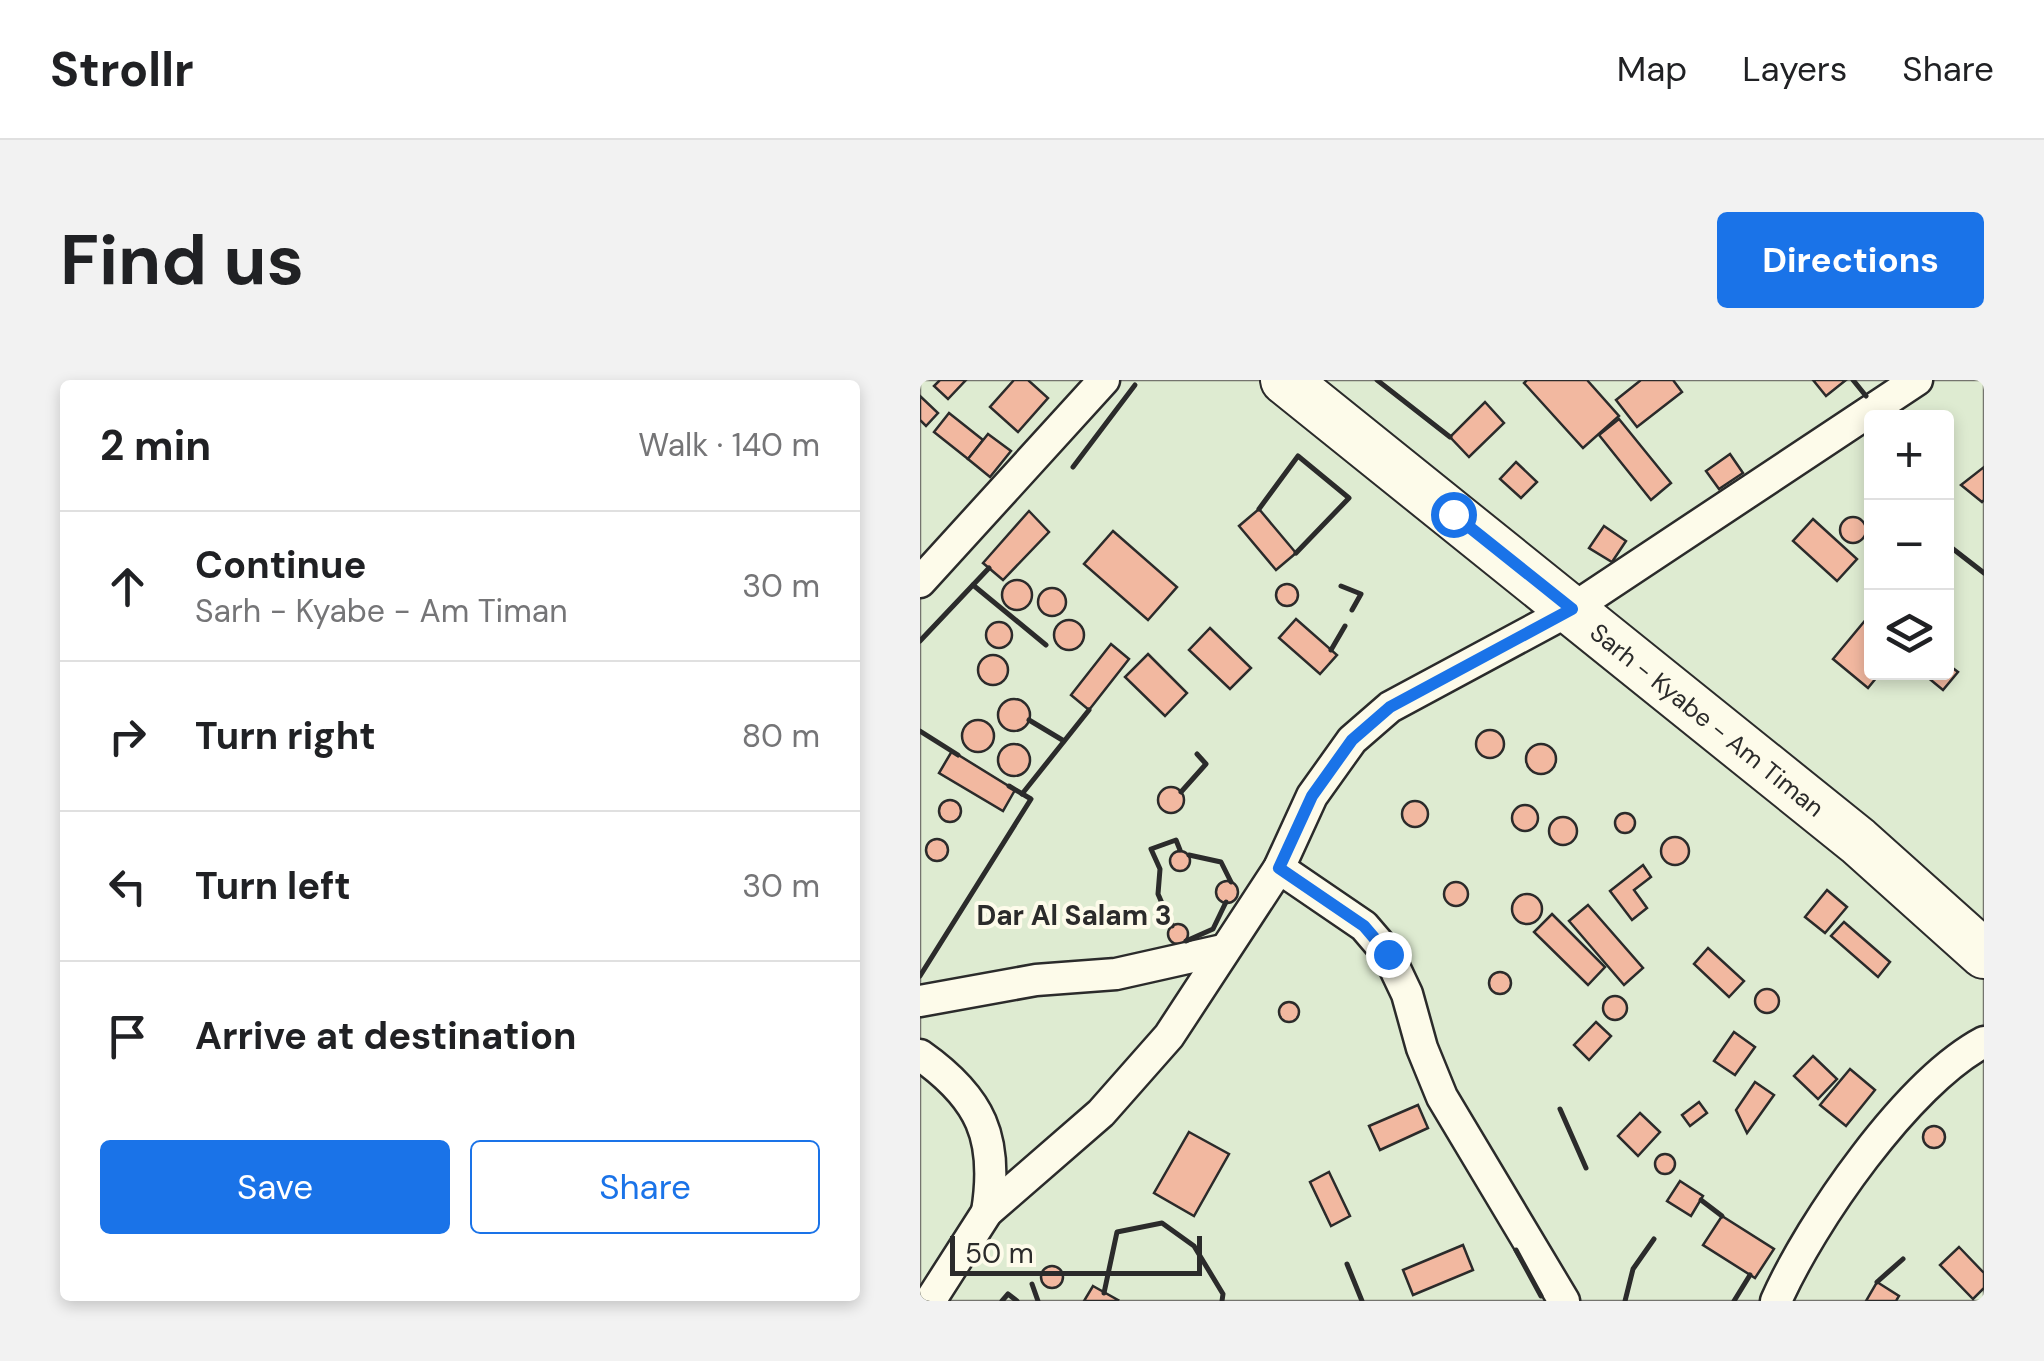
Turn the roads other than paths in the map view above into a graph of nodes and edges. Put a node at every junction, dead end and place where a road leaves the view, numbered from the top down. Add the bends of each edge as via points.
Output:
1 (1104, 380) edge
2 (1285, 380) edge
3 (1918, 380) edge
4 (920, 582) edge
5 (1572, 609) junction
6 (1279, 868) junction
7 (1222, 950) junction
8 (1984, 954) edge
9 (920, 1001) edge
10 (1984, 1042) edge
11 (920, 1055) edge
12 (988, 1212) junction
13 (930, 1301) edge
14 (1564, 1301) edge
15 (1776, 1301) edge

1 - 4 street
2 - 5 main road, Sarh - Kyabe - Am Timan
3 - 5 street
5 - 6 street via 1390,707 1352,740 1312,796
5 - 8 main road, Sarh - Kyabe - Am Timan via 1858,841
6 - 7 street
6 - 14 street via 1364,926 1388,954 1442,1097
7 - 9 street via 1116,974
7 - 12 street via 1169,1036 1101,1113
10 - 15 street via 1906,1105 1842,1188
11 - 12 street via 971,1102 990,1144
12 - 13 street

